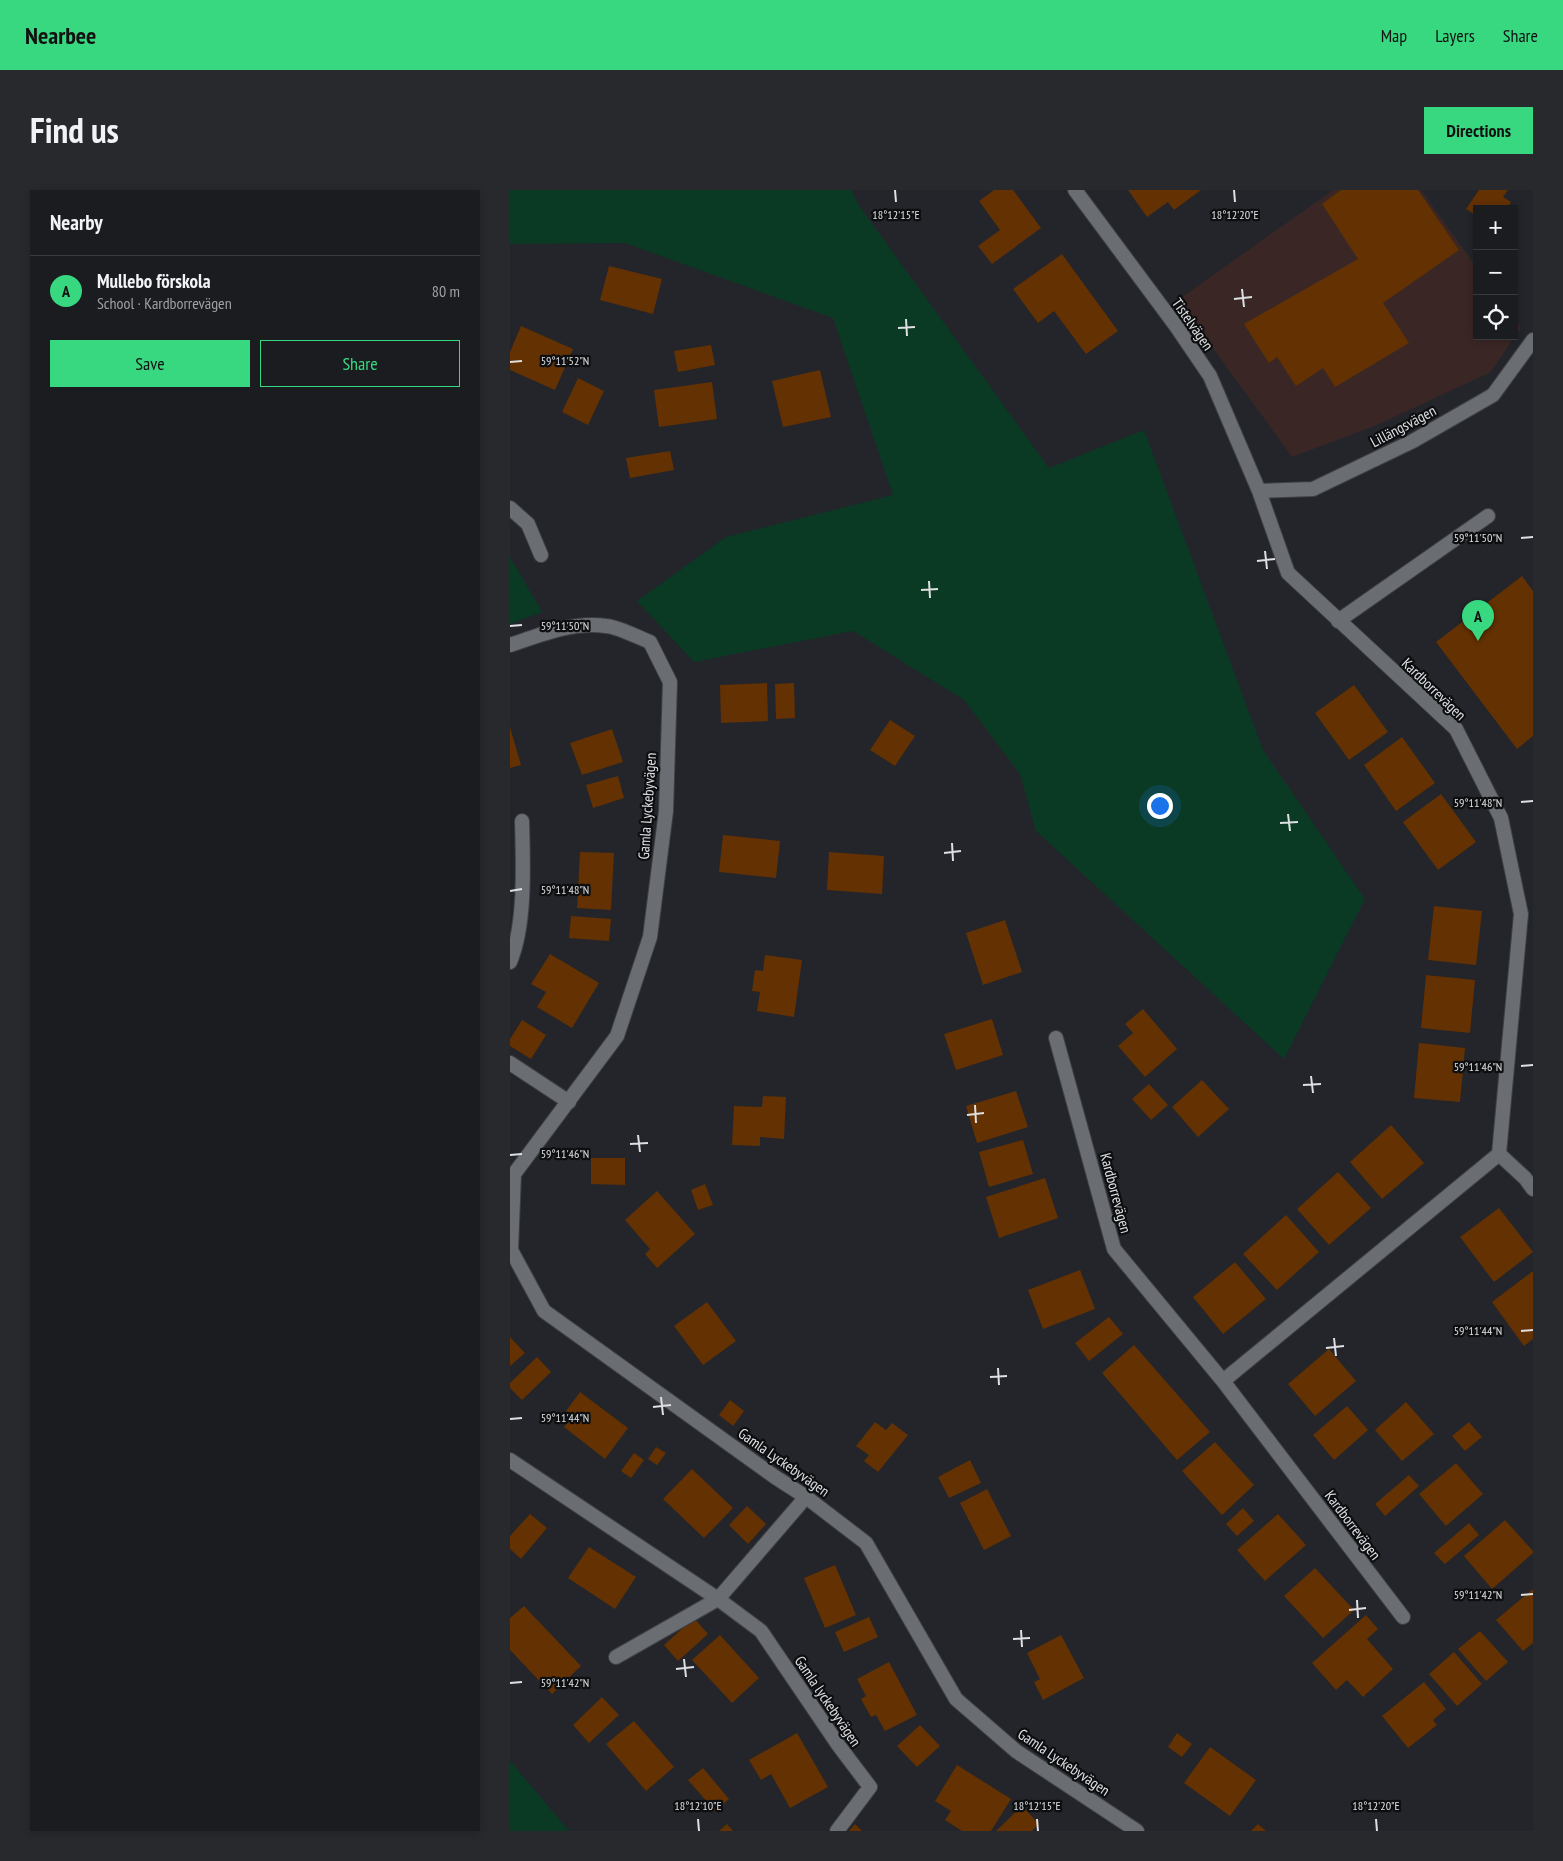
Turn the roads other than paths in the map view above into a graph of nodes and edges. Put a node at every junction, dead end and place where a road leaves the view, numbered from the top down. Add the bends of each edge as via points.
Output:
1 (1075, 190) edge
2 (1533, 340) edge
3 (1259, 492) junction
4 (510, 508) edge
5 (1488, 516) dead end
6 (541, 555) dead end
7 (1338, 621) junction
8 (510, 645) edge
9 (522, 821) dead end
10 (510, 962) edge
11 (1056, 1038) dead end
12 (510, 1063) edge
13 (569, 1102) junction
14 (1499, 1154) junction
15 (1533, 1189) edge
16 (1223, 1381) junction
17 (510, 1460) edge
18 (806, 1497) junction
19 (718, 1599) junction
20 (1403, 1617) dead end
21 (616, 1657) dead end
22 (837, 1831) edge
23 (1137, 1831) edge

1 - 3 street, Tistelvägen via 1210,376
2 - 3 street, Lillängsvägen via 1493,395 1413,441 1314,489
3 - 7 street, Kardborrevägen via 1288,573
4 - 6 street via 528,524
5 - 7 street
7 - 14 street, Kardborrevägen via 1456,729 1501,818 1521,914
8 - 13 street, Gamla Lyckebyvägen via 574,626 606,626 650,642 670,682 666,811 650,937 617,1036
9 - 10 street via 523,880 516,947
11 - 16 street, Kardborrevägen via 1114,1250
12 - 13 street
13 - 18 street, Gamla Lyckebyvägen via 514,1174 511,1250 544,1311
14 - 15 street
14 - 16 street
16 - 20 street, Kardborrevägen
17 - 19 street, Gamla lyckebyvägen
18 - 19 street, Gamla lyckebyvägen
18 - 23 street, Gamla Lyckebyvägen via 866,1543 956,1699 1016,1751
19 - 21 street, Gamla lyckebyvägen
19 - 22 street, Gamla lyckebyvägen via 761,1631 870,1788

